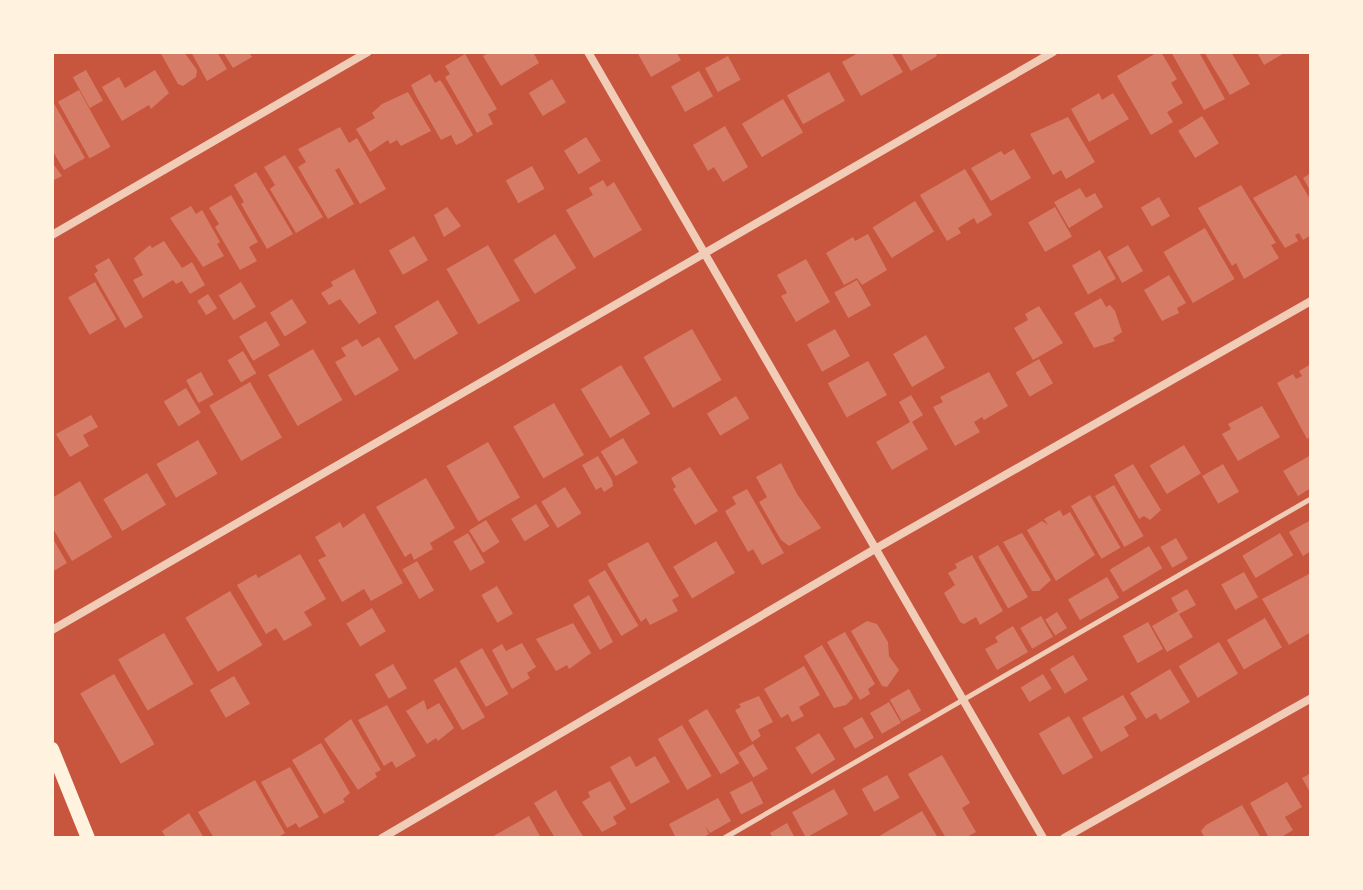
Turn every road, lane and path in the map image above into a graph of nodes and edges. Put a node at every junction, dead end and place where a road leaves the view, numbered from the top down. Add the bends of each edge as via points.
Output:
1 (368, 52) edge
2 (588, 52) edge
3 (1053, 52) edge
4 (52, 235) edge
5 (705, 253) junction
6 (1311, 301) edge
7 (1311, 498) edge
8 (875, 549) junction
9 (52, 630) edge
10 (1311, 698) edge
11 (963, 700) junction
12 (52, 749) edge
13 (88, 838) edge
14 (382, 838) edge
15 (723, 838) edge
16 (1043, 838) edge
17 (1064, 838) edge

1 - 4 street
2 - 5 street
3 - 5 street
5 - 8 street
5 - 9 street
6 - 8 street
7 - 11 lane
8 - 11 street
8 - 14 street
10 - 17 street
11 - 15 lane
11 - 16 street
12 - 13 main road

